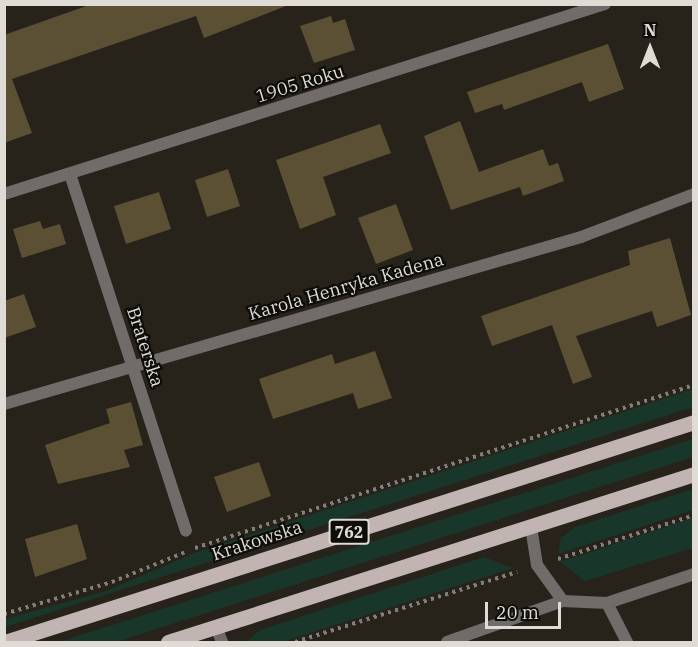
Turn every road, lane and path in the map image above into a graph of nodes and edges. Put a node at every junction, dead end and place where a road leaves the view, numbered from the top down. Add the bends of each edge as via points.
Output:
1 (605, 4) edge
2 (70, 174) junction
3 (4, 194) edge
4 (693, 194) edge
5 (133, 369) junction
6 (693, 386) edge
7 (4, 404) edge
8 (693, 423) edge
9 (693, 474) edge
10 (693, 515) edge
11 (531, 527) junction
12 (186, 531) dead end
13 (558, 559) dead end
14 (517, 572) dead end
15 (693, 574) edge
16 (563, 601) junction
17 (607, 603) junction
18 (4, 614) edge
19 (216, 627) junction
20 (4, 642) edge
21 (168, 642) edge
22 (222, 642) edge
23 (294, 642) edge
24 (447, 642) edge
25 (627, 642) edge

1 - 2 street, 1905 Roku
2 - 3 street, 1905 Roku
2 - 5 street, Braterska
4 - 5 street, Karola Henryka Kadena via 582,237
5 - 7 street, Karola Henryka Kadena
5 - 12 street, Braterska
6 - 18 path
8 - 20 main road, Krakowska / 762
9 - 11 main road
10 - 13 path
11 - 16 street via 537,565
11 - 19 main road
14 - 23 path
15 - 17 street
16 - 17 street
16 - 24 street
17 - 25 street
19 - 21 main road
19 - 22 street

